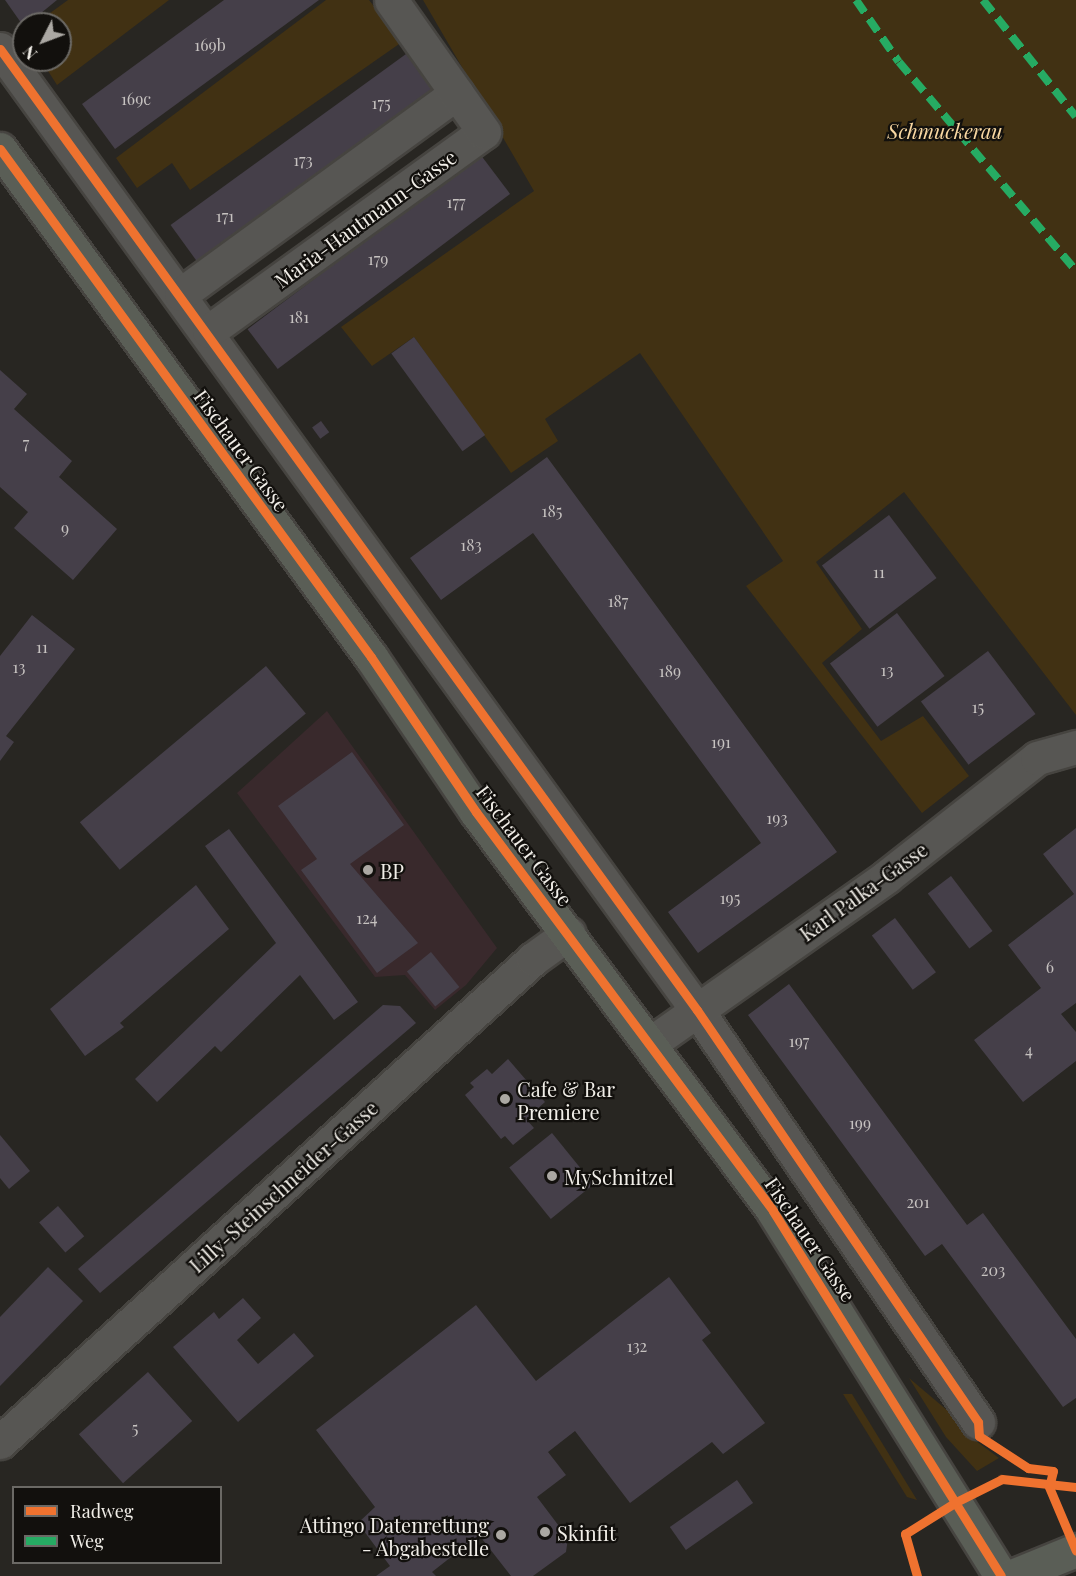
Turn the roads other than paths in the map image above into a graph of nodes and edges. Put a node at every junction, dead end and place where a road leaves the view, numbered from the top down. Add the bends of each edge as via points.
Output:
1 (391, 0) edge
2 (0, 49) edge
3 (457, 93) junction
4 (0, 148) edge
5 (181, 294) junction
6 (209, 331) junction
7 (1076, 747) edge
8 (569, 933) junction
9 (697, 1010) junction
10 (651, 1043) junction
11 (978, 1422) dead end
12 (0, 1442) edge
13 (1076, 1550) edge
14 (1001, 1576) edge
15 (1012, 1576) edge

1 - 3 street, Maria-Hautmann-Gasse
2 - 5 street
3 - 5 street
3 - 6 street, Maria-Hautmann-Gasse via 484,132
4 - 8 main road, Fischauer Gasse via 371,657 476,812
5 - 6 street
6 - 9 street
7 - 9 street, Karl Palka-Gasse via 1037,758 886,877
8 - 10 main road, Fischauer Gasse
8 - 12 street, Lilly-Steinschneider-Gasse via 533,959
9 - 10 street, Karl Palka-Gasse
9 - 11 street
10 - 14 main road, Fischauer Gasse via 773,1210
13 - 15 main road

